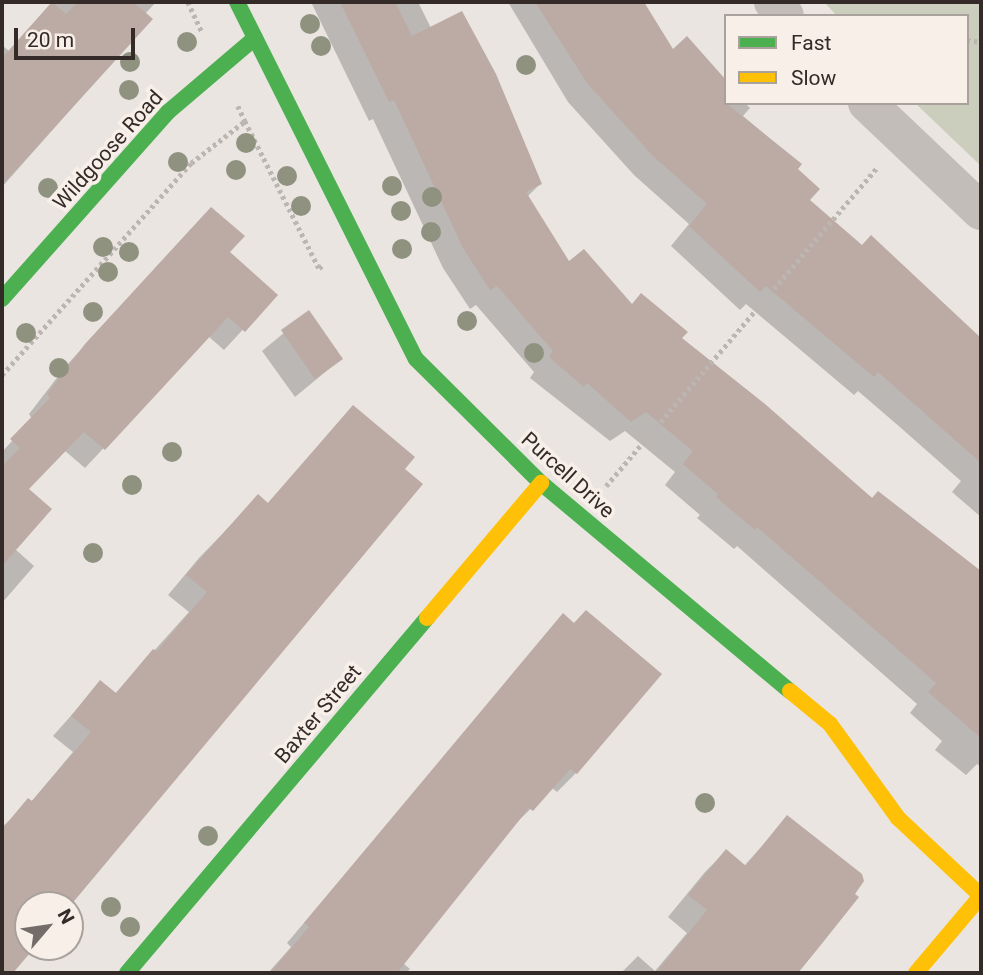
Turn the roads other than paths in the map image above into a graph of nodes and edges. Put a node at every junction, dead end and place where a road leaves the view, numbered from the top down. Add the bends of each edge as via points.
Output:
1 (237, 2) edge
2 (256, 38) junction
3 (869, 105) edge
4 (981, 211) edge
5 (2, 299) edge
6 (541, 483) junction
7 (981, 896) edge
8 (127, 973) edge
9 (916, 973) edge

1 - 2 street, Purcell Drive
2 - 5 street, Wildgoose Road via 168,112
2 - 6 street, Purcell Drive via 416,359
3 - 4 street
6 - 7 street, Purcell Drive via 830,724 898,818
6 - 8 street, Baxter Street
7 - 9 street

